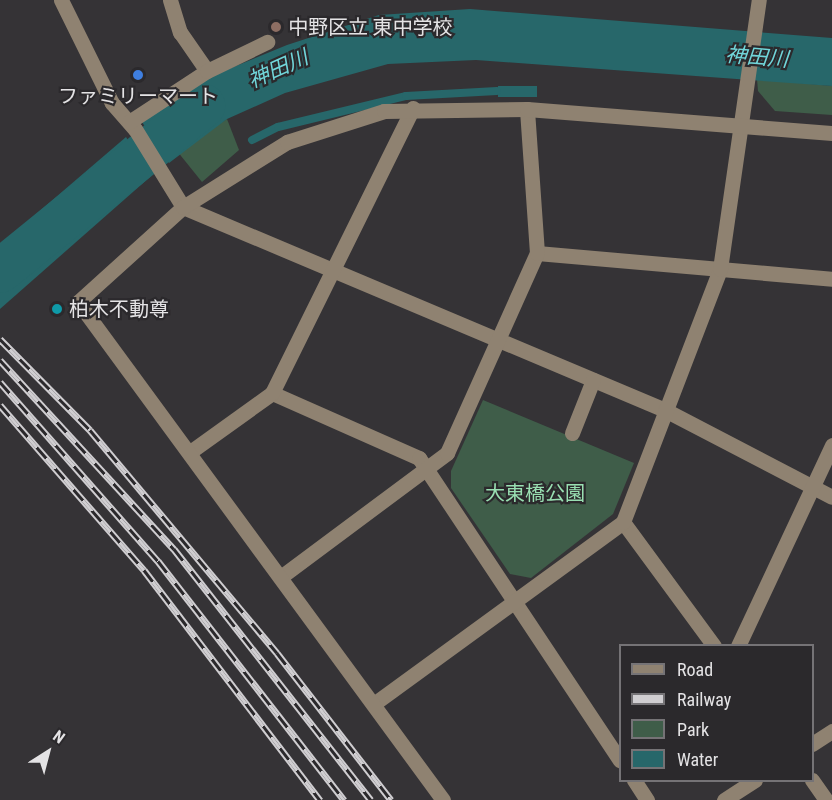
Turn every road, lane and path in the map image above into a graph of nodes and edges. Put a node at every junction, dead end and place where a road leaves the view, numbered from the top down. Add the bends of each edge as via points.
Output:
1 (61, 0) edge
2 (170, 0) edge
3 (759, 0) edge
4 (267, 42) dead end
5 (207, 71) junction
6 (413, 108) junction
7 (527, 109) junction
8 (740, 125) junction
9 (132, 126) junction
10 (832, 133) edge
11 (183, 207) junction
12 (537, 253) junction
13 (720, 269) junction
14 (333, 271) junction
15 (832, 279) edge
16 (498, 340) junction
17 (593, 380) junction
18 (272, 393) junction
19 (665, 410) junction
20 (572, 433) dead end
21 (832, 445) edge
22 (190, 452) junction
23 (428, 469) junction
24 (813, 486) junction
25 (832, 497) edge
26 (623, 522) junction
27 (282, 576) junction
28 (515, 601) junction
29 (713, 644) edge
30 (738, 644) edge
31 (375, 702) junction
32 (832, 731) edge
33 (814, 743) edge
34 (619, 757) edge
35 (635, 782) edge
36 (752, 782) edge
37 (813, 782) edge
38 (443, 800) edge
39 (647, 800) edge
40 (724, 800) edge
41 (826, 800) edge

1 - 9 street via 112,103
2 - 5 street via 180,32
3 - 8 street
4 - 5 street
5 - 9 street
6 - 7 street
6 - 11 street via 287,141
6 - 14 street
7 - 8 street
7 - 12 street
8 - 10 street
8 - 13 street
9 - 11 street
11 - 14 street
11 - 22 street via 78,302
12 - 13 street
12 - 16 street
13 - 15 street
13 - 19 street
14 - 16 street
14 - 18 street
16 - 17 street
16 - 23 street via 447,453
17 - 19 street
17 - 20 street
18 - 22 street
18 - 23 street via 419,458
19 - 24 street
19 - 26 street
21 - 24 street
22 - 27 street
23 - 27 street
23 - 28 street
24 - 25 street
24 - 30 street
26 - 28 street
26 - 29 street
27 - 31 street
28 - 31 street
28 - 34 street
31 - 38 street
32 - 33 street
35 - 39 street
36 - 40 street
37 - 41 street

